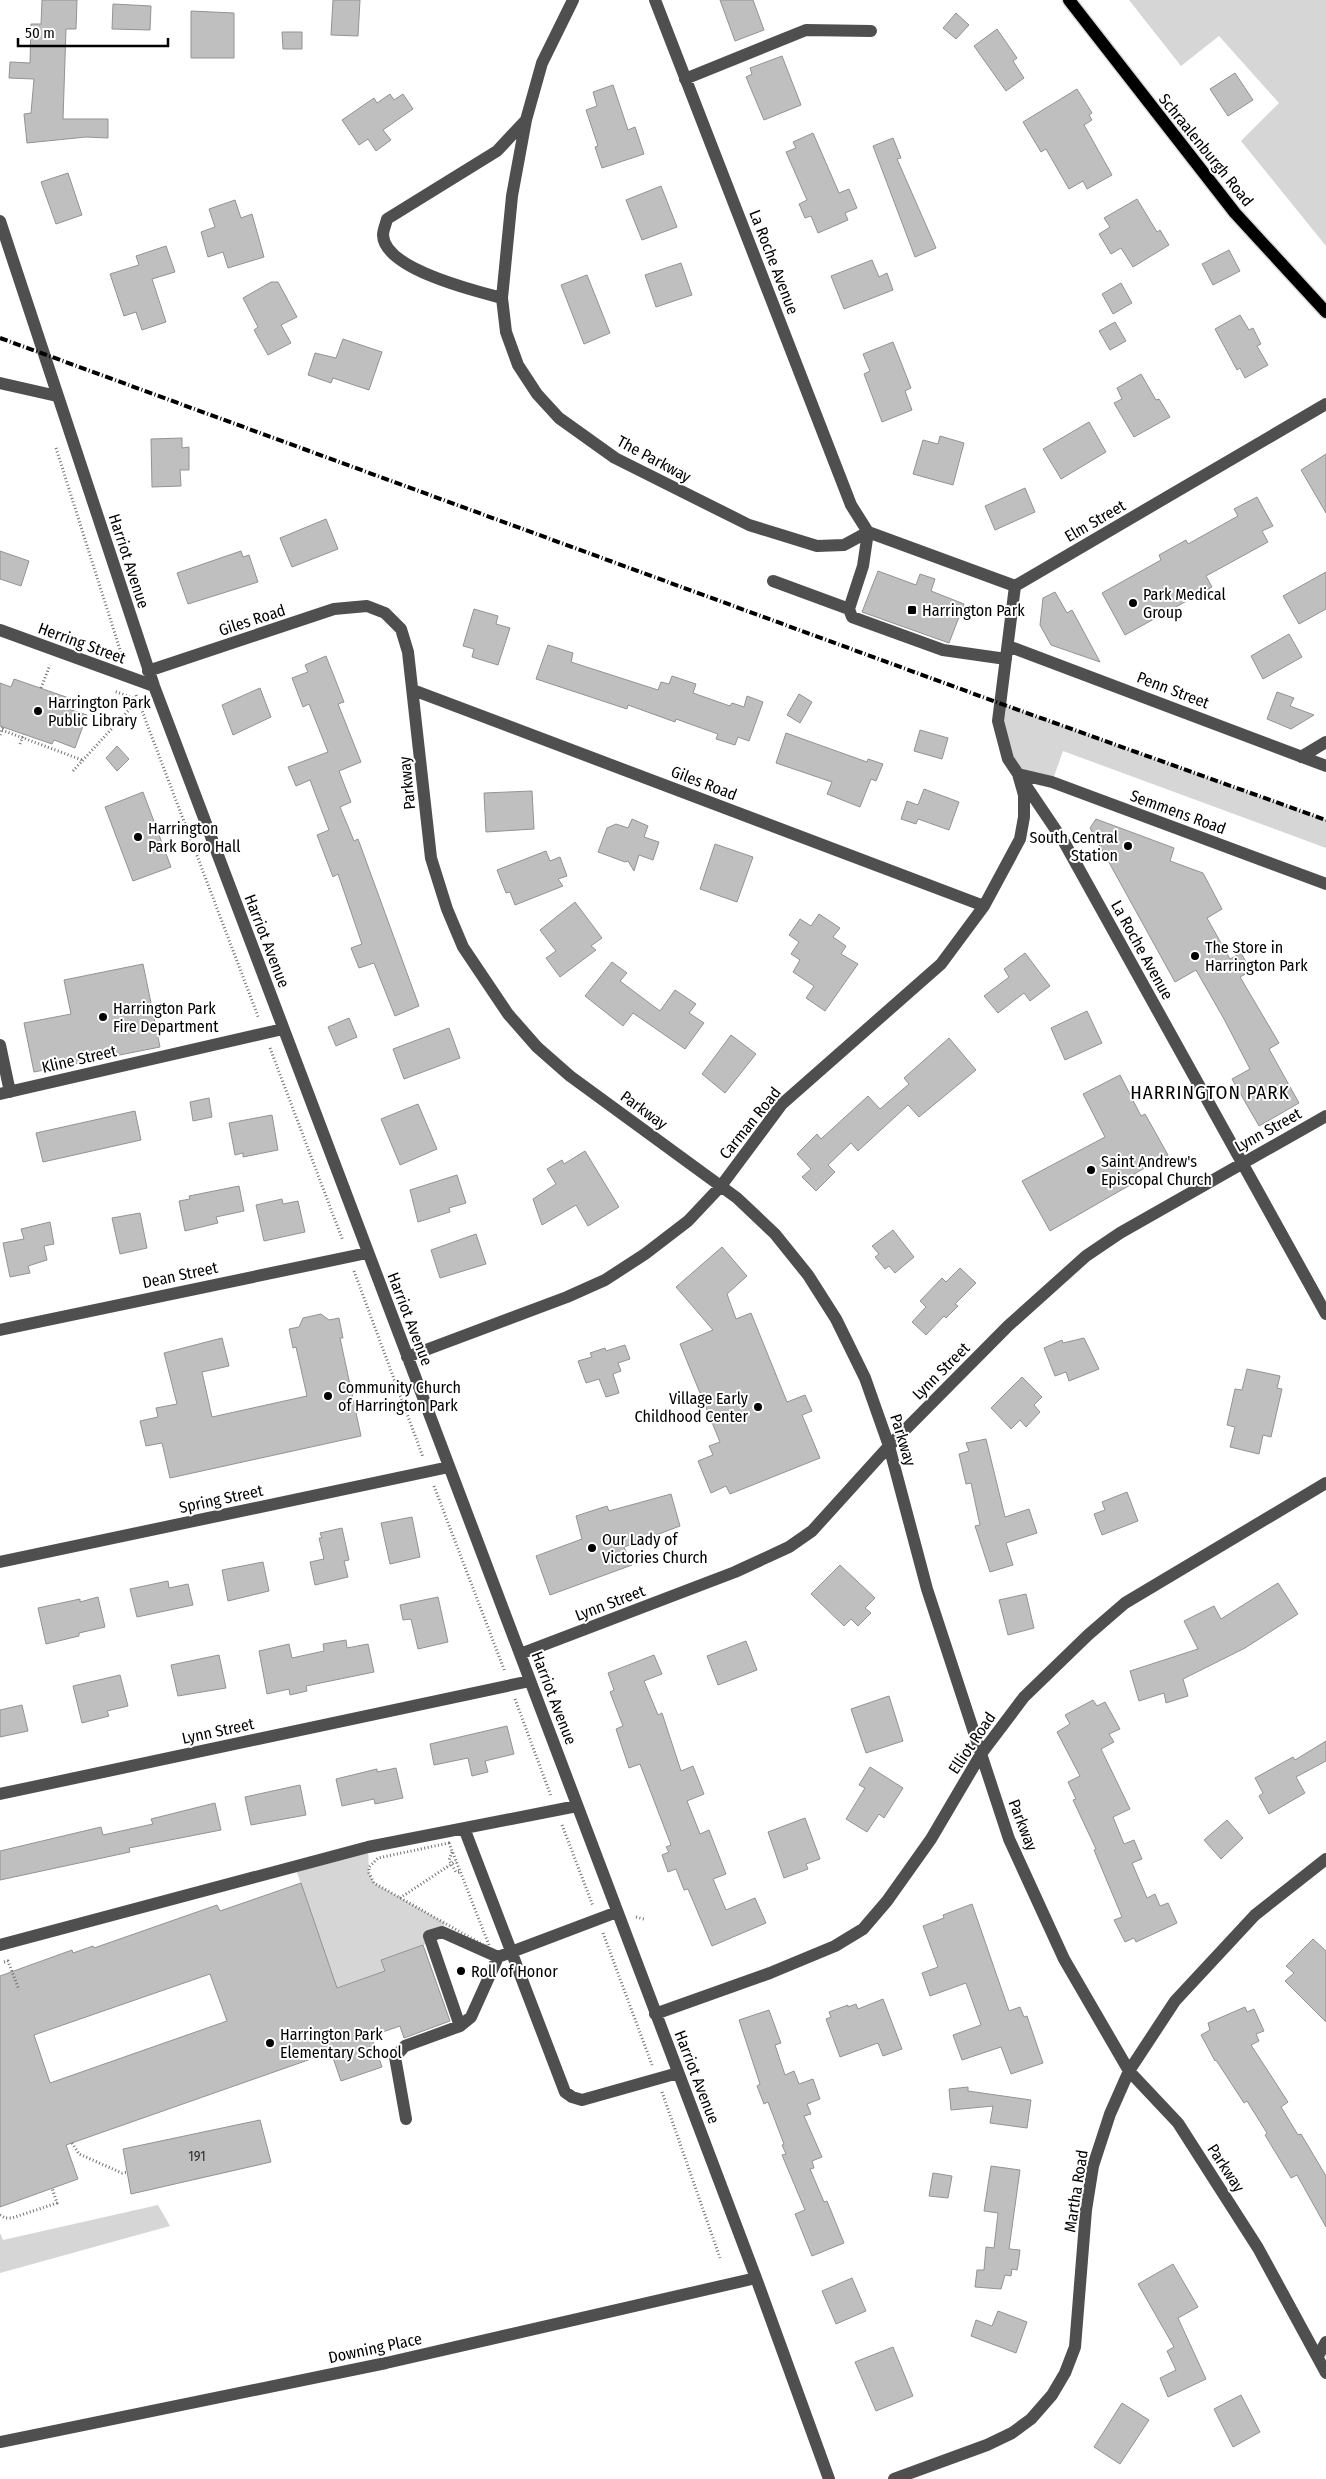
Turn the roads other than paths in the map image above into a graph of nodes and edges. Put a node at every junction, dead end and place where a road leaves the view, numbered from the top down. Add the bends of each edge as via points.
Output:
1 (572, 0) edge
2 (655, 0) edge
3 (1069, 0) edge
4 (871, 31) dead end
5 (686, 79) junction
6 (526, 120) junction
7 (0, 221) edge
8 (502, 298) junction
9 (1326, 312) edge
10 (0, 383) edge
11 (57, 396) junction
12 (1326, 404) edge
13 (868, 532) junction
14 (773, 581) dead end
15 (1015, 586) junction
16 (367, 606) joint
17 (849, 609) junction
18 (0, 630) edge
19 (1007, 653) junction
20 (148, 671) junction
21 (154, 686) junction
22 (413, 690) junction
23 (1326, 742) edge
24 (1301, 757) junction
25 (1326, 766) edge
26 (1018, 774) junction
27 (1326, 884) edge
28 (984, 906) junction
29 (283, 1029) junction
30 (0, 1045) edge
31 (5, 1093) edge
32 (1326, 1116) edge
33 (1242, 1163) junction
34 (721, 1186) junction
35 (367, 1253) junction
36 (1326, 1314) edge
37 (0, 1330) edge
38 (408, 1357) junction
39 (889, 1446) junction
40 (449, 1467) junction
41 (1326, 1483) edge
42 (0, 1562) edge
43 (520, 1654) junction
44 (530, 1681) junction
45 (981, 1754) junction
46 (0, 1794) edge
47 (577, 1806) junction
48 (464, 1828) junction
49 (1326, 1860) edge
50 (617, 1912) junction
51 (0, 1945) edge
52 (511, 1952) junction
53 (498, 1957) junction
54 (655, 2014) junction
55 (460, 2026) junction
56 (1129, 2071) junction
57 (678, 2074) junction
58 (406, 2119) dead end
59 (756, 2278) junction
60 (1326, 2342) edge
61 (1318, 2356) junction
62 (1326, 2373) edge
63 (0, 2442) edge
64 (829, 2479) edge
65 (894, 2479) edge

1 - 6 street, The Parkway via 542,63
2 - 5 street, La Roche Avenue
3 - 9 main road, Schraalenburgh Road via 1235,213
4 - 5 street via 806,30
5 - 13 street, La Roche Avenue via 851,505
6 - 8 street, The Parkway via 512,196
6 - 8 street, The Parkway via 497,151 387,219 383,235 390,251 402,263 467,289
7 - 11 street, Harriot Avenue
8 - 13 street, The Parkway via 509,340 518,364 537,394 559,418 615,458 749,525 817,546 844,545
10 - 11 street
11 - 20 street, Harriot Avenue
12 - 15 street, Elm Street
13 - 15 street
13 - 17 street via 863,566
14 - 17 street, Penn Street
15 - 19 street, La Roche Avenue
16 - 20 street, Giles Road via 334,610
16 - 22 street, Parkway via 385,613 401,629
17 - 19 street, Penn Street via 852,617 942,650
18 - 21 street, Herring Street
19 - 24 street, Penn Street
19 - 26 street, La Roche Avenue via 998,721 1008,759
20 - 21 street, Harriot Avenue
21 - 29 street, Harriot Avenue
22 - 28 street, Giles Road
22 - 34 street, Parkway via 431,858 447,909 468,954 508,1014 537,1047 570,1076
23 - 24 street
24 - 25 street, Penn Street
26 - 27 street, Semmens Road via 1052,782
26 - 28 street, Carman Road via 1024,795 1020,839
26 - 33 street, La Roche Avenue via 1064,842
28 - 34 street, Carman Road via 941,964 782,1104
29 - 31 street, Kline Street
29 - 35 street, Harriot Avenue
30 - 31 street
32 - 33 street, Lynn Street
33 - 36 street, La Roche Avenue
33 - 39 street, Lynn Street via 1086,1256 1008,1326
34 - 38 street, Carman Road via 688,1221 605,1280
34 - 39 street, Parkway via 775,1234 808,1275 836,1319 865,1378
35 - 37 street, Dean Street
35 - 38 street, Harriot Avenue
38 - 40 street, Harriot Avenue
39 - 43 street, Lynn Street via 812,1530 789,1547 736,1572
39 - 45 street, Parkway via 927,1589
40 - 42 street, Spring Street
40 - 43 street, Harriot Avenue
41 - 45 street, Elliot Road via 1126,1603 1024,1698
43 - 44 street, Harriot Avenue
44 - 46 street, Lynn Street
44 - 47 street, Harriot Avenue
45 - 54 street, Elliot Road via 931,1839 863,1929 816,1954
45 - 56 street, Parkway via 1009,1839 1064,1959
47 - 48 street
47 - 50 street, Harriot Avenue
48 - 51 street via 368,1847
48 - 52 street
49 - 56 street, Martha Road via 1255,1916 1175,2001
50 - 52 street
50 - 54 street, Harriot Avenue
52 - 53 street
52 - 57 street via 565,2092 582,2100
53 - 55 street via 470,2017
53 - 55 street via 442,1932 429,1936
54 - 57 street, Harriot Avenue
55 - 58 street via 405,2046 395,2057
56 - 61 street, Parkway via 1178,2123 1258,2248
56 - 65 street, Martha Road via 1110,2114 1093,2166 1086,2210 1075,2347 1065,2373 1031,2419 1012,2433
57 - 59 street, Harriot Avenue
59 - 63 street, Downing Place via 386,2363
59 - 64 street, Harriot Avenue
60 - 61 street
61 - 62 street, Parkway

